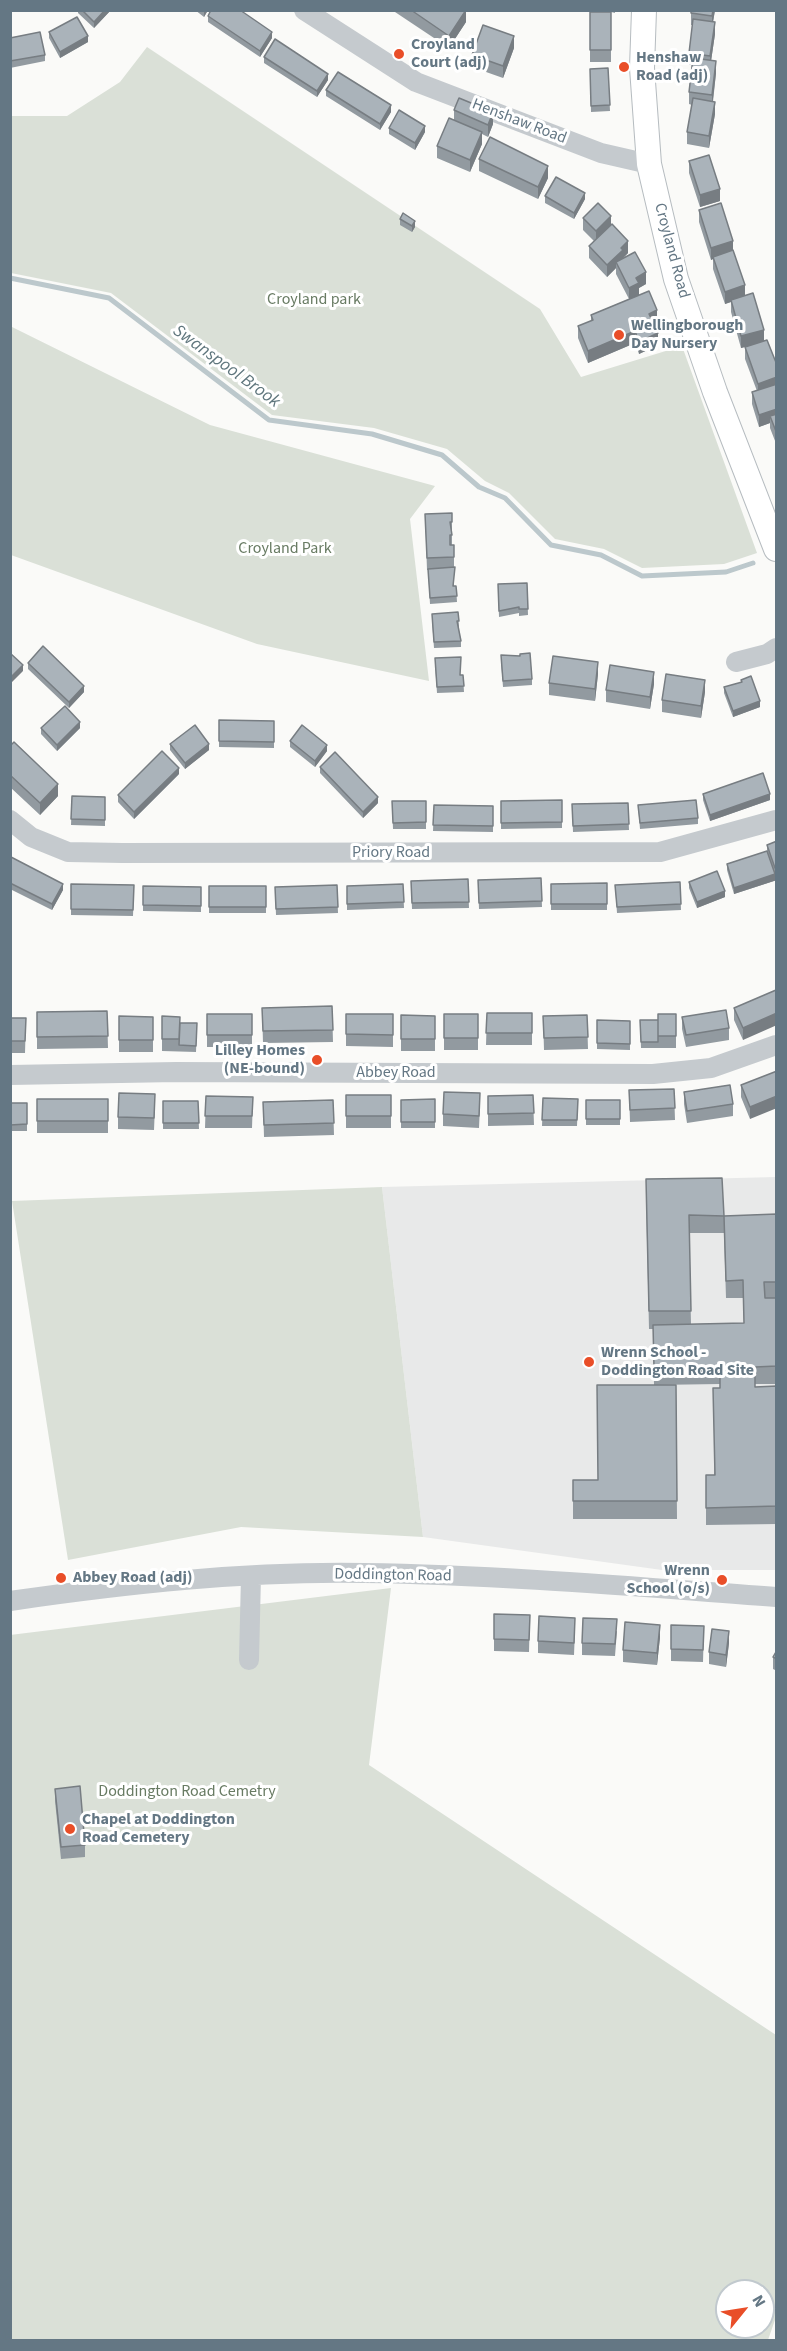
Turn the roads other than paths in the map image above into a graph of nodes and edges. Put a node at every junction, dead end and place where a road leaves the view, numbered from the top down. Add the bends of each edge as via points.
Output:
1 (304, 10) edge
2 (644, 10) edge
3 (649, 164) junction
4 (776, 546) edge
5 (777, 648) edge
6 (736, 662) dead end
7 (10, 820) edge
8 (777, 820) edge
9 (777, 1045) edge
10 (10, 1075) edge
11 (251, 1576) junction
12 (777, 1597) edge
13 (10, 1601) edge
14 (249, 1660) dead end

1 - 3 street, Henshaw Road via 416,82 602,153
2 - 3 main road, Croyland Road via 642,68
3 - 4 main road, Croyland Road via 676,279 715,392
5 - 6 street
7 - 8 street, Priory Road via 31,837 68,852 158,853 660,852
9 - 10 street, Abbey Road via 711,1068 653,1074
11 - 12 street, Doddington Road via 362,1573 488,1578
11 - 13 street, Doddington Road
11 - 14 street

